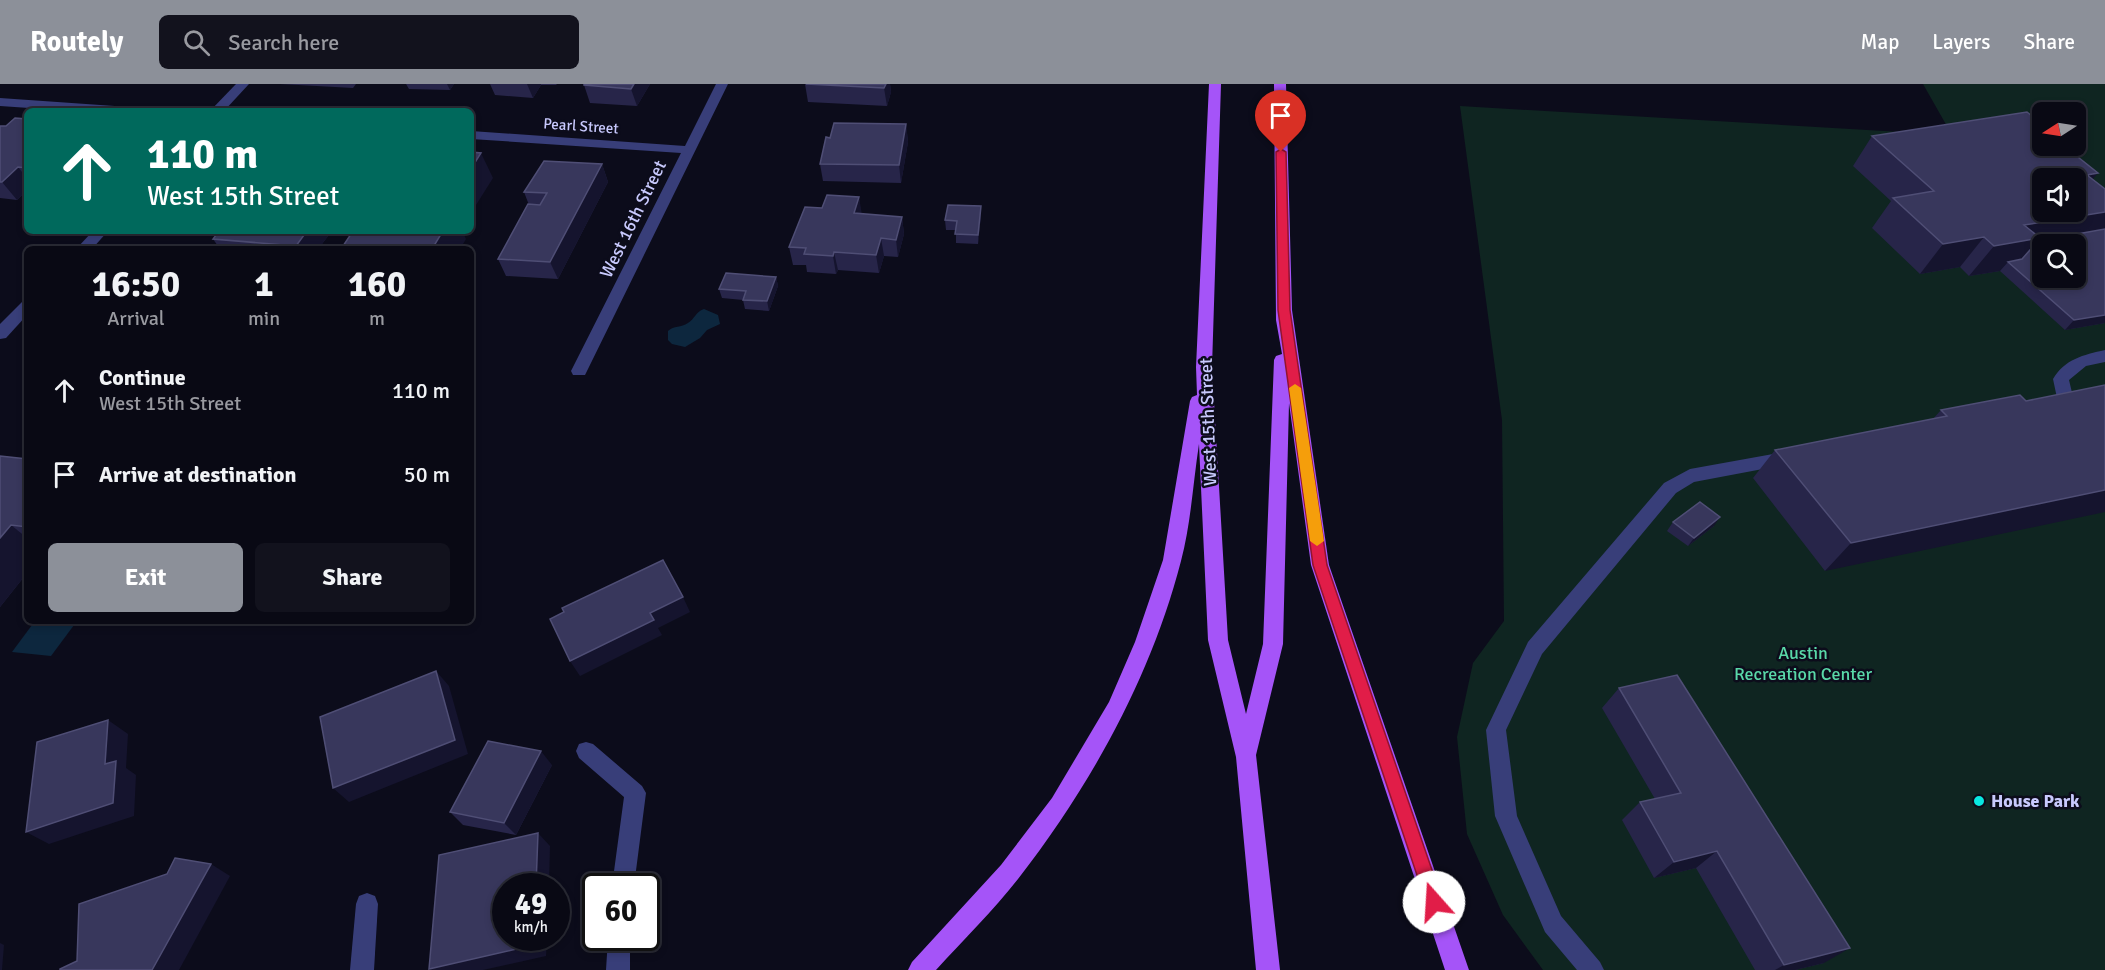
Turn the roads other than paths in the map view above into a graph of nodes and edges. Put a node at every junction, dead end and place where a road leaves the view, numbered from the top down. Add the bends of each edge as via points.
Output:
1 (243, 84) edge
2 (722, 84) edge
3 (1215, 84) edge
4 (1280, 84) edge
5 (0, 102) edge
6 (86, 108) edge
7 (220, 108) edge
8 (474, 135) edge
9 (689, 150) junction
10 (98, 234) edge
11 (86, 246) edge
12 (24, 309) edge
13 (1284, 310) junction
14 (0, 334) edge
15 (2105, 356) edge
16 (1204, 367) junction
17 (579, 371) dead end
18 (2038, 412) edge
19 (1804, 455) edge
20 (586, 751) dead end
21 (1246, 757) junction
22 (625, 873) edge
23 (367, 904) dead end
24 (619, 951) edge
25 (362, 970) edge
26 (618, 970) edge
27 (920, 970) edge
28 (1268, 970) edge
29 (1457, 970) edge
30 (1592, 970) edge

1 - 7 street
2 - 9 street, West 16th Street
3 - 16 main road, West 15th Street
4 - 13 main road, West 15th Street
5 - 6 street
8 - 9 street, Pearl Street
9 - 17 street, West 16th Street
10 - 11 street
12 - 14 street
13 - 21 main road, West 15th Street via 1273,644
13 - 29 main road via 1320,565
15 - 18 street via 2079,361 2067,369 2061,378 2066,401
16 - 21 main road, West 15th Street via 1218,640
16 - 27 main road via 1172,560 1145,642 1117,707 1060,805 1009,873
19 - 30 street via 1690,476 1670,488 1535,648 1496,730 1506,816 1553,924
20 - 22 street via 635,792
21 - 28 main road, West 15th Street
23 - 25 street
24 - 26 street

